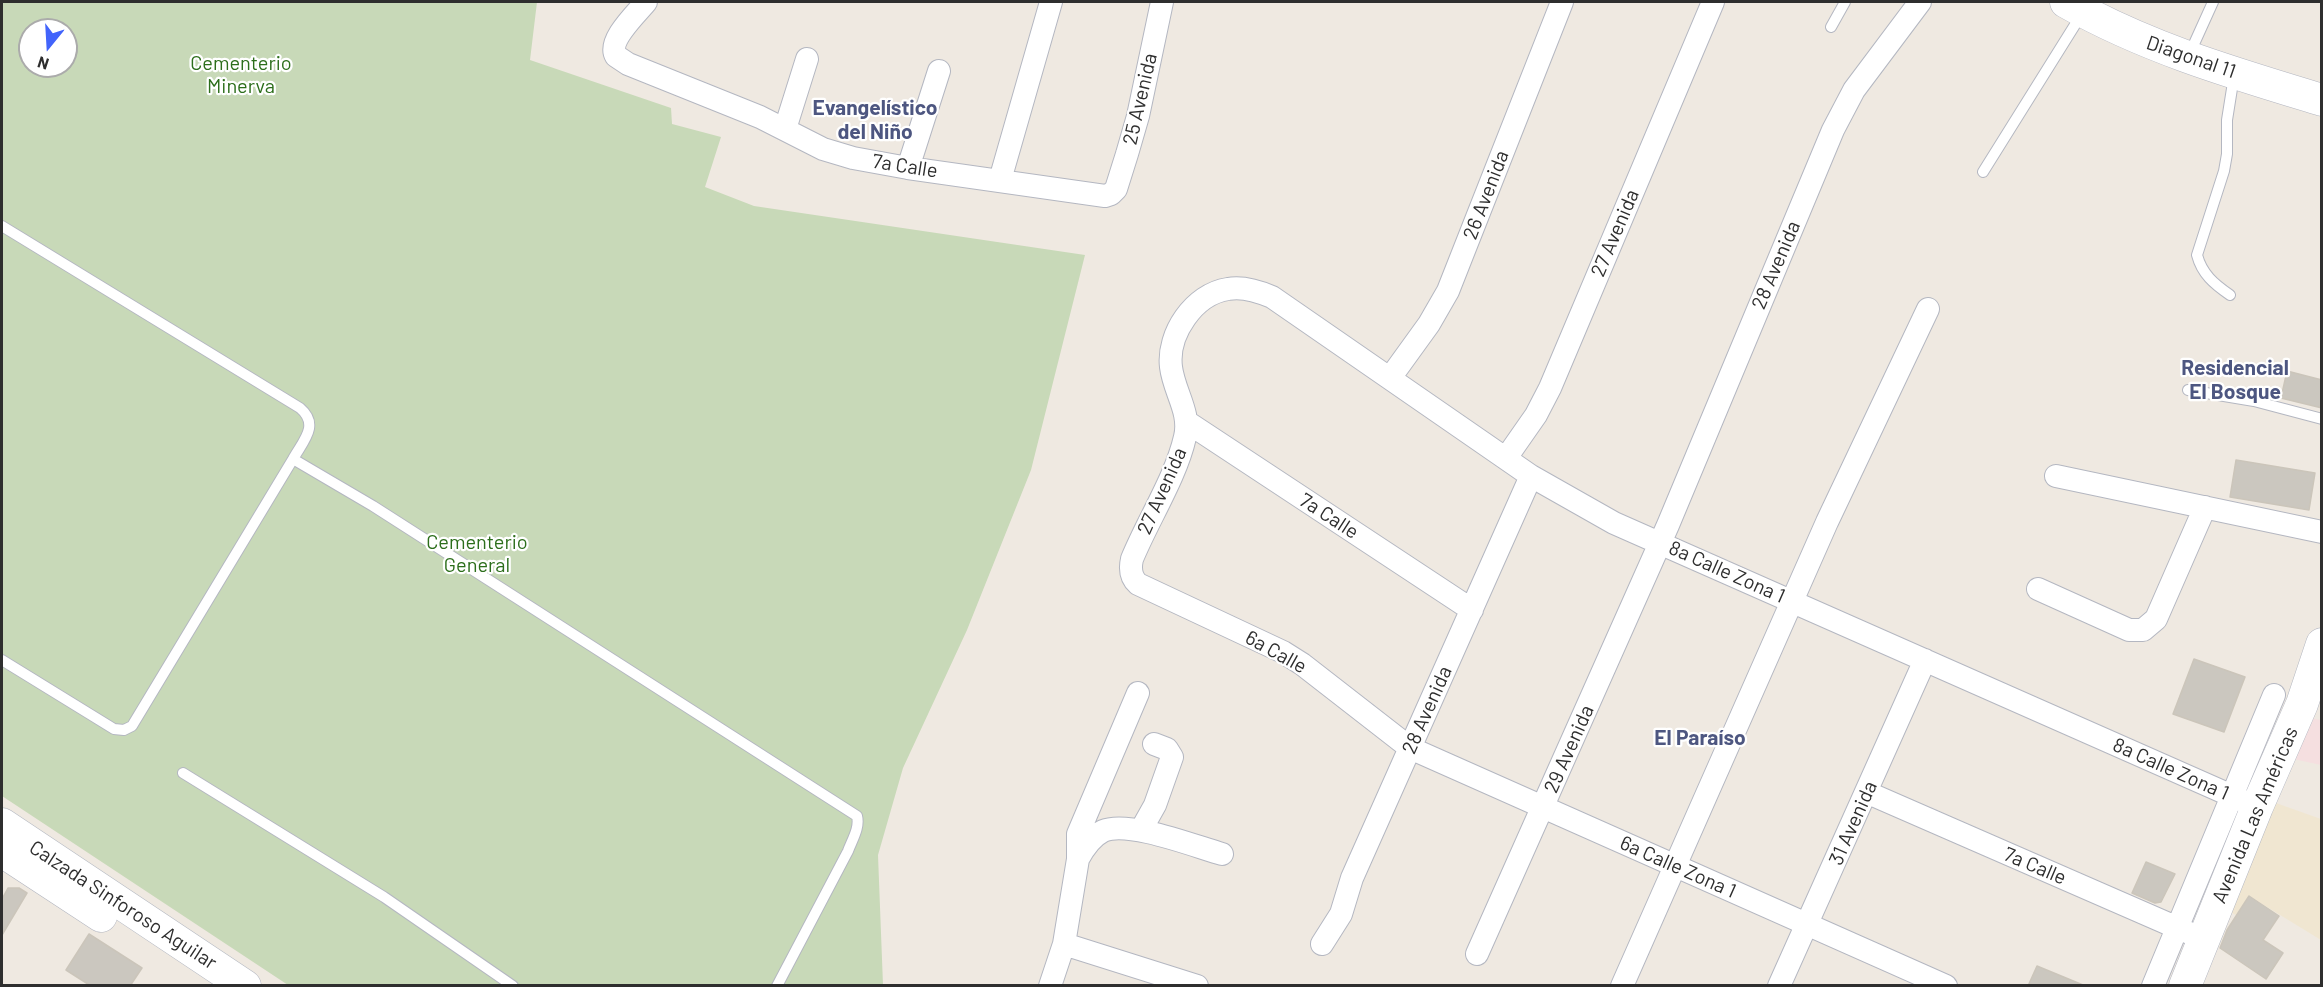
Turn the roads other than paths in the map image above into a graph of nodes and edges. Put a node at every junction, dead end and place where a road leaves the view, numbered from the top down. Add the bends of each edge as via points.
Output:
1 (646, 2) edge
2 (1051, 2) edge
3 (1162, 2) edge
4 (1562, 2) edge
5 (1713, 2) edge
6 (1845, 2) edge
7 (1920, 2) edge
8 (2213, 2) edge
9 (2075, 5) edge
10 (1831, 27) dead end
11 (2188, 58) junction
12 (807, 59) dead end
13 (939, 71) dead end
14 (2234, 73) junction
15 (2322, 100) edge
16 (785, 129) junction
17 (908, 168) junction
18 (1983, 172) dead end
19 (1000, 180) junction
20 (1111, 194) joint
21 (2, 226) edge
22 (1227, 289) joint
23 (2230, 295) dead end
24 (1928, 309) dead end
25 (1390, 378) junction
26 (2188, 390) dead end
27 (2322, 419) edge
28 (1187, 422) junction
29 (1506, 458) junction
30 (293, 459) junction
31 (1531, 476) junction
32 (2056, 476) dead end
33 (2205, 507) junction
34 (2322, 532) edge
35 (1660, 543) junction
36 (1132, 576) joint
37 (2038, 589) dead end
38 (1792, 601) junction
39 (1472, 610) junction
40 (2322, 644) edge
41 (2, 660) edge
42 (1925, 660) junction
43 (1138, 693) dead end
44 (2299, 703) edge
45 (1154, 744) dead end
46 (1410, 748) junction
47 (183, 773) dead end
48 (1866, 792) junction
49 (2244, 802) junction
50 (1543, 807) junction
51 (1141, 831) junction
52 (8, 849) edge
53 (1221, 854) dead end
54 (1078, 859) junction
55 (1675, 866) junction
56 (1808, 924) junction
57 (2190, 933) junction
58 (1064, 944) junction
59 (1322, 944) dead end
60 (1477, 954) dead end
61 (227, 983) edge
62 (513, 986) edge
63 (777, 986) edge
64 (1050, 986) edge
65 (1197, 986) edge
66 (1622, 986) edge
67 (1779, 986) edge
68 (1946, 986) edge
69 (2153, 986) edge
70 (2185, 986) edge

1 - 16 street, 7a Calle via 618,37 613,51 616,56
2 - 19 street
3 - 20 street, 25 Avenida via 1138,116 1116,189
4 - 25 street, 26 Avenida via 1448,291
5 - 29 street, 27 Avenida via 1550,388
6 - 10 lane
7 - 35 street, 28 Avenida via 1843,107
8 - 11 lane
9 - 11 street, Diagonal 11 via 2124,32
9 - 18 lane
11 - 14 street, Diagonal 11
12 - 16 street
13 - 17 street
14 - 15 street, Diagonal 11
14 - 23 lane via 2224,171 2197,255 2207,277
16 - 17 street, 7a Calle via 823,149
17 - 19 street, 7a Calle
19 - 20 street, 7a Calle
21 - 30 lane via 305,413 310,426
22 - 25 street, 8a Calle Zona 1 via 1256,291 1272,297
22 - 28 street, 27 Avenida via 1199,302 1176,334 1171,367
24 - 38 street
25 - 29 street, 8a Calle Zona 1
26 - 27 lane via 2254,401
28 - 36 street, 27 Avenida via 1177,462 1132,559
28 - 39 street, 7a Calle
29 - 31 street, 8a Calle Zona 1
30 - 41 lane via 132,726 114,729
30 - 63 lane via 373,506 856,816 858,822 848,851
31 - 35 street, 8a Calle Zona 1 via 1614,523
31 - 39 street, 28 Avenida
32 - 33 street
33 - 34 street
33 - 37 street via 2156,619 2143,630 2129,630
35 - 38 street, 8a Calle Zona 1
35 - 50 street, 29 Avenida
36 - 46 street, 6a Calle via 1142,587 1302,664
38 - 42 street, 8a Calle Zona 1
38 - 55 street
39 - 46 street, 28 Avenida
40 - 44 street, Avenida Las Américas
42 - 48 street, 31 Avenida
42 - 49 street, 8a Calle Zona 1
43 - 54 street via 1078,834
44 - 49 street, Avenida Las Américas
45 - 51 street via 1167,749 1172,757
46 - 50 street, 6a Calle Zona 1
46 - 59 street, 28 Avenida via 1352,878 1341,914
47 - 62 lane via 384,897
48 - 56 street, 31 Avenida
48 - 57 street, 7a Calle
49 - 57 street, Avenida Las Américas
50 - 55 street, 6a Calle Zona 1
50 - 60 street, 29 Avenida
51 - 53 street
51 - 54 street via 1113,828 1101,832 1091,839
52 - 61 street, Calzada Sinforoso Aguilar
54 - 58 street
55 - 56 street, 6a Calle Zona 1
55 - 66 street
56 - 67 street, 31 Avenida
56 - 68 street, 6a Calle Zona 1
57 - 69 street
57 - 70 street, Avenida Las Américas
58 - 64 street
58 - 65 street

